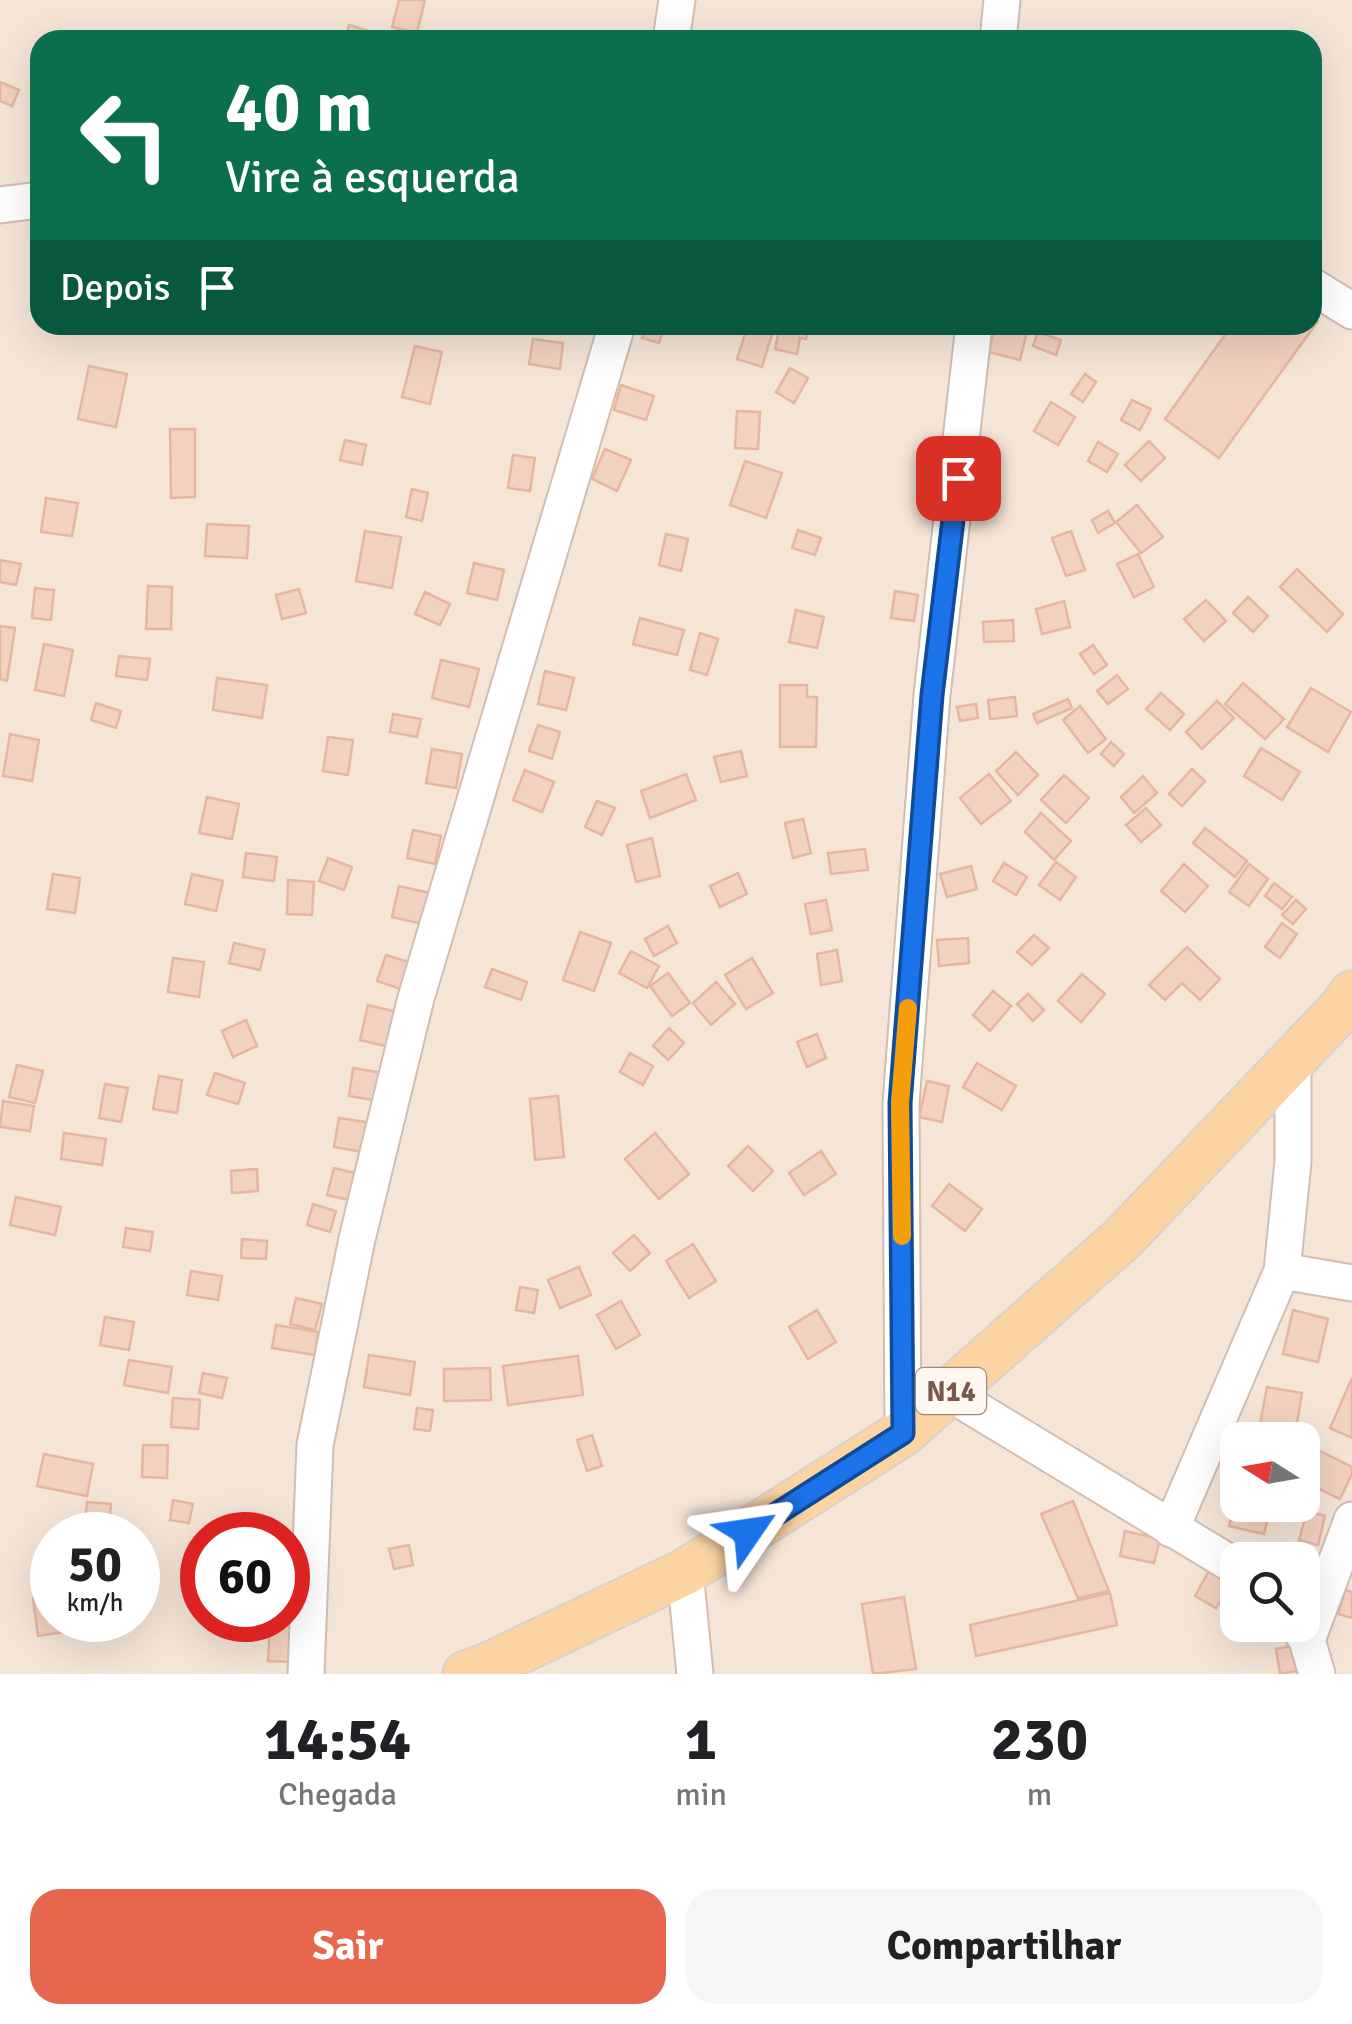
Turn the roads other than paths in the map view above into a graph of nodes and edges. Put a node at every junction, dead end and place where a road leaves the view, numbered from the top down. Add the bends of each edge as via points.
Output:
1 (677, 0) edge
2 (1002, 0) edge
3 (672, 30) edge
4 (999, 30) edge
5 (30, 202) edge
6 (0, 206) edge
7 (1322, 292) edge
8 (1352, 311) edge
9 (614, 335) edge
10 (973, 335) edge
11 (1352, 994) edge
12 (1293, 1059) junction
13 (1282, 1271) junction
14 (1352, 1283) edge
15 (949, 1393) junction
16 (903, 1433) junction
17 (1352, 1520) edge
18 (1171, 1528) junction
19 (1220, 1557) edge
20 (686, 1572) junction
21 (1320, 1592) edge
22 (1306, 1642) edge
23 (306, 1674) edge
24 (466, 1674) edge
25 (695, 1674) edge
26 (1317, 1674) edge

1 - 3 street
2 - 4 street
5 - 6 street
7 - 8 street
9 - 23 street via 416,998 357,1238 314,1445
10 - 16 street via 932,695 900,1103
11 - 12 main road, N14
12 - 13 street via 1293,1162
12 - 15 main road, N14 via 1123,1238
13 - 14 street
13 - 18 street
15 - 16 main road, N14
15 - 18 street
16 - 20 main road, N14
17 - 21 street
18 - 19 street
20 - 24 main road, N14
20 - 25 street
22 - 26 street

